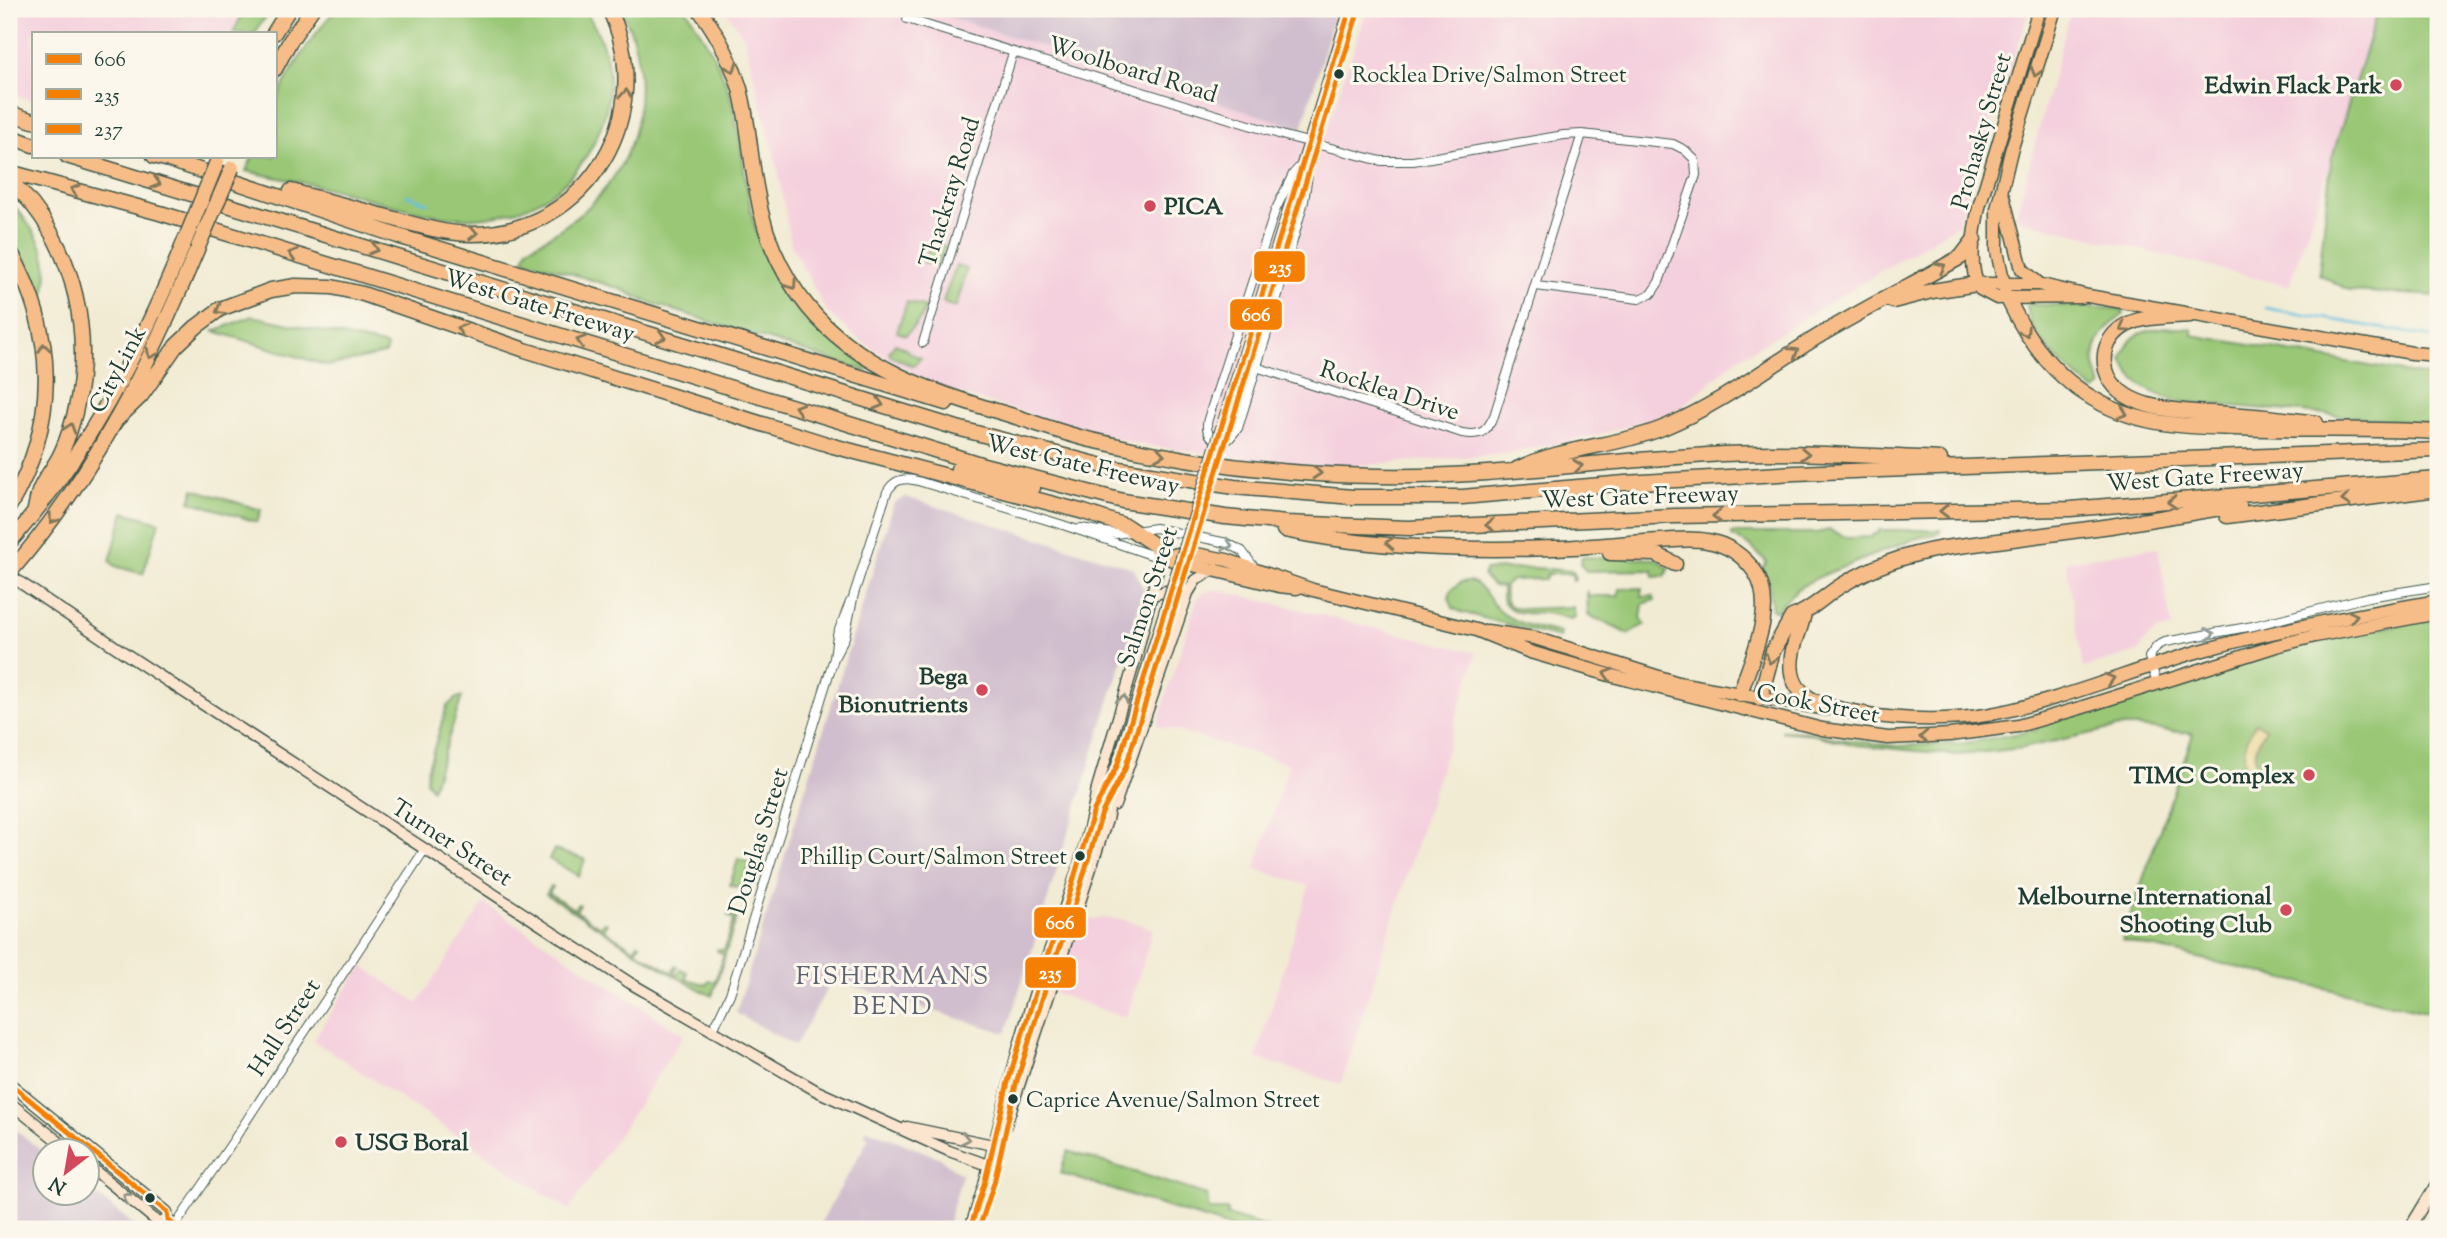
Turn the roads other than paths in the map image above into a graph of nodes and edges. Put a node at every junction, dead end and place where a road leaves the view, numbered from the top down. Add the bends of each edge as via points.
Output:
1 (289, 9) edge
2 (312, 9) edge
3 (609, 9) edge
4 (699, 9) edge
5 (1350, 9) edge
6 (2039, 9) edge
7 (2055, 9) edge
8 (907, 19) dead end
9 (275, 32) edge
10 (1013, 53) junction
11 (276, 67) edge
12 (9, 113) edge
13 (32, 121) edge
14 (1582, 134) junction
15 (9, 136) edge
16 (1308, 142) junction
17 (32, 145) edge
18 (74, 158) edge
19 (161, 158) edge
20 (219, 159) edge
21 (169, 160) junction
22 (235, 162) edge
23 (1302, 164) junction
24 (9, 172) edge
25 (9, 180) edge
26 (2001, 189) junction
27 (1974, 240) junction
28 (9, 249) edge
29 (2003, 282) junction
30 (1977, 284) junction
31 (2038, 284) junction
32 (1536, 286) junction
33 (2088, 296) junction
34 (2002, 299) junction
35 (1861, 313) junction
36 (2190, 315) junction
37 (923, 343) dead end
38 (2412, 353) junction
39 (2438, 355) edge
40 (2438, 364) edge
41 (1256, 368) junction
42 (130, 391) junction
43 (692, 401) junction
44 (2354, 429) junction
45 (2438, 432) edge
46 (1093, 441) junction
47 (2438, 450) edge
48 (2039, 464) junction
49 (1510, 473) junction
50 (2438, 479) edge
51 (2438, 489) edge
52 (2313, 491) junction
53 (1124, 500) junction
54 (9, 507) edge
55 (34, 513) junction
56 (1225, 517) junction
57 (1060, 524) junction
58 (1134, 530) junction
59 (2015, 540) junction
60 (9, 542) edge
61 (1557, 548) junction
62 (1161, 558) junction
63 (1675, 564) dead end
64 (1213, 570) junction
65 (1259, 571) junction
66 (9, 576) edge
67 (2438, 586) edge
68 (1313, 590) junction
69 (1150, 596) junction
70 (2438, 601) edge
71 (1184, 603) junction
72 (2327, 607) junction
73 (1804, 613) junction
74 (2438, 613) edge
75 (2315, 624) junction
76 (1476, 630) junction
77 (1535, 638) junction
78 (1531, 652) junction
79 (2151, 667) junction
80 (2157, 684) junction
81 (1760, 698) junction
82 (1738, 701) junction
83 (1757, 713) junction
84 (1864, 714) junction
85 (1117, 766) junction
86 (1094, 810) junction
87 (1107, 820) junction
88 (425, 849) junction
89 (1034, 997) junction
90 (1046, 1001) junction
91 (712, 1032) junction
92 (9, 1083) edge
93 (1014, 1083) junction
94 (9, 1102) edge
95 (884, 1120) junction
96 (52, 1136) edge
97 (996, 1145) junction
98 (990, 1165) junction
99 (102, 1177) edge
100 (2438, 1181) edge
101 (174, 1225) edge
102 (970, 1229) edge
103 (2409, 1229) edge

1 - 9 highway
2 - 11 highway
21 -> 3 highway via 442,231 497,232 528,223 559,207 586,184 617,133 627,73
4 -> 46 highway via 711,24 739,86 767,235 808,308 844,343 886,369 984,408
5 - 16 street, Salmon Street
6 - 27 main road, Prohasky Street via 1983,190
7 -> 26 main road, Prohasky Street
8 - 10 street, Woolboard Road
10 - 16 street, Woolboard Road
10 - 37 street, Thackray Road
12 - 13 highway
14 - 16 street via 1403,163 1368,159
14 - 32 street, Rocklea Drive
14 - 32 street via 1673,144 1695,160 1696,175 1651,294 1639,299
15 - 17 highway
16 - 23 street, Salmon Street
18 -> 48 highway, West Gate Freeway via 957,428 1163,478 1293,493 1411,498 1782,474
19 - 21 highway
20 - 42 highway, CityLink, bridge via 149,324
21 - 46 highway via 398,236 867,380
22 -> 42 highway, CityLink, bridge via 162,334
23 - 41 street, Salmon Street via 1308,175 1304,201
23 - 41 street, Salmon Street via 1275,211 1223,372 1206,427 1214,439 1225,440 1235,433
23 - 85 street, Salmon Street, bridge
53 -> 24 highway, West Gate Freeway via 980,464 224,233
55 -> 25 highway via 75,412 83,369 81,321 72,280 55,241
26 - 29 main road, Prohasky Street via 1996,237
26 - 31 main road via 2022,269
27 - 30 main road, Prohasky Street
35 -> 27 highway via 1961,257
54 -> 28 highway via 37,443 46,380 31,293
29 - 30 main road
29 - 31 main road
29 - 34 main road, Prohasky Street
30 - 34 main road via 1984,293
30 - 35 highway via 1915,295
31 - 33 main road
32 - 41 street, Rocklea Drive via 1494,416 1476,436
33 - 34 main road
33 - 36 main road
34 -> 44 highway via 2056,371 2088,396 2122,413 2182,426
49 -> 35 highway via 1555,454 1620,442 1667,427
36 - 38 main road
36 -> 44 highway via 2134,321 2116,332 2105,359 2108,376 2117,389 2141,403 2182,411
38 - 39 main road
38 - 40 main road
43 -> 42 highway via 347,290 313,286 271,290 208,317
42 - 55 highway, CityLink via 83,445
42 -> 66 highway, CityLink via 54,518
43 - 53 highway via 1056,494
43 - 58 highway
44 - 45 highway
46 -> 49 highway via 1256,468 1379,476
47 - 48 highway, West Gate Freeway
49 -> 48 highway via 1734,454
50 - 52 highway, West Gate Freeway
51 -> 59 highway via 2081,539 2031,544
52 -> 56 highway, West Gate Freeway via 2070,509 1675,516 1408,528
52 - 59 highway
53 - 56 highway, West Gate Freeway
55 - 60 highway, CityLink
61 -> 56 highway via 1469,549 1322,538
57 - 58 street, Cook Street via 1111,533
57 - 62 street
57 - 91 street, Douglas Street via 912,479 893,483 840,624 834,658 730,994
58 - 62 highway via 1156,546
58 -> 65 street, Cook Street via 1155,528 1235,545
59 - 73 highway via 1955,546 1901,559 1843,584
61 - 63 highway via 1656,554
61 - 82 highway via 1698,540 1737,553 1758,578 1764,608
62 - 64 main road, Cook Street
62 - 65 main road, Cook Street via 1196,553
62 - 69 street, Salmon Street
64 - 68 main road, Cook Street
64 - 71 street, Salmon Street via 1196,580
65 - 68 main road, Cook Street
66 - 88 street, Turner Street
67 - 72 street
68 - 76 main road, Cook Street
69 - 71 street via 1166,591
86 -> 69 street, Salmon Street
75 -> 70 main road, Cook Street
71 - 87 street, Salmon Street
72 - 75 street
79 -> 72 street via 2149,657 2165,642
73 -> 81 highway via 1792,617 1783,631
73 - 84 highway via 1791,662 1796,686 1818,703
74 - 80 main road, Cook Street via 2315,636
75 - 79 main road, Cook Street
76 - 77 main road, Cook Street
76 - 78 main road, Cook Street
77 - 78 main road
77 - 82 main road, Cook Street
82 -> 78 main road, Cook Street
79 - 80 street
84 -> 79 main road, Cook Street via 1919,720 1987,715
80 -> 83 main road, Cook Street via 2018,726 1934,737 1854,735
81 - 82 main road, Cook Street
81 - 83 main road
81 - 84 main road, Cook Street
82 - 83 main road, Cook Street
85 - 86 street, Salmon Street
85 - 87 street, Salmon Street
86 - 89 street, Salmon Street
87 - 90 street, Salmon Street
88 - 91 street, Turner Street
88 - 101 street, Hall Street
89 - 90 street
89 - 93 street, Salmon Street
90 - 93 street, Salmon Street
91 - 95 street, Turner Street via 817,1091
92 - 101 street via 167,1212
93 - 97 street, Salmon Street
94 - 96 street
95 -> 97 street, Turner Street
95 - 98 street, Turner Street via 948,1151
97 - 98 street, Salmon Street
98 - 102 street, Salmon Street
101 -> 99 street via 159,1223
100 - 103 street

